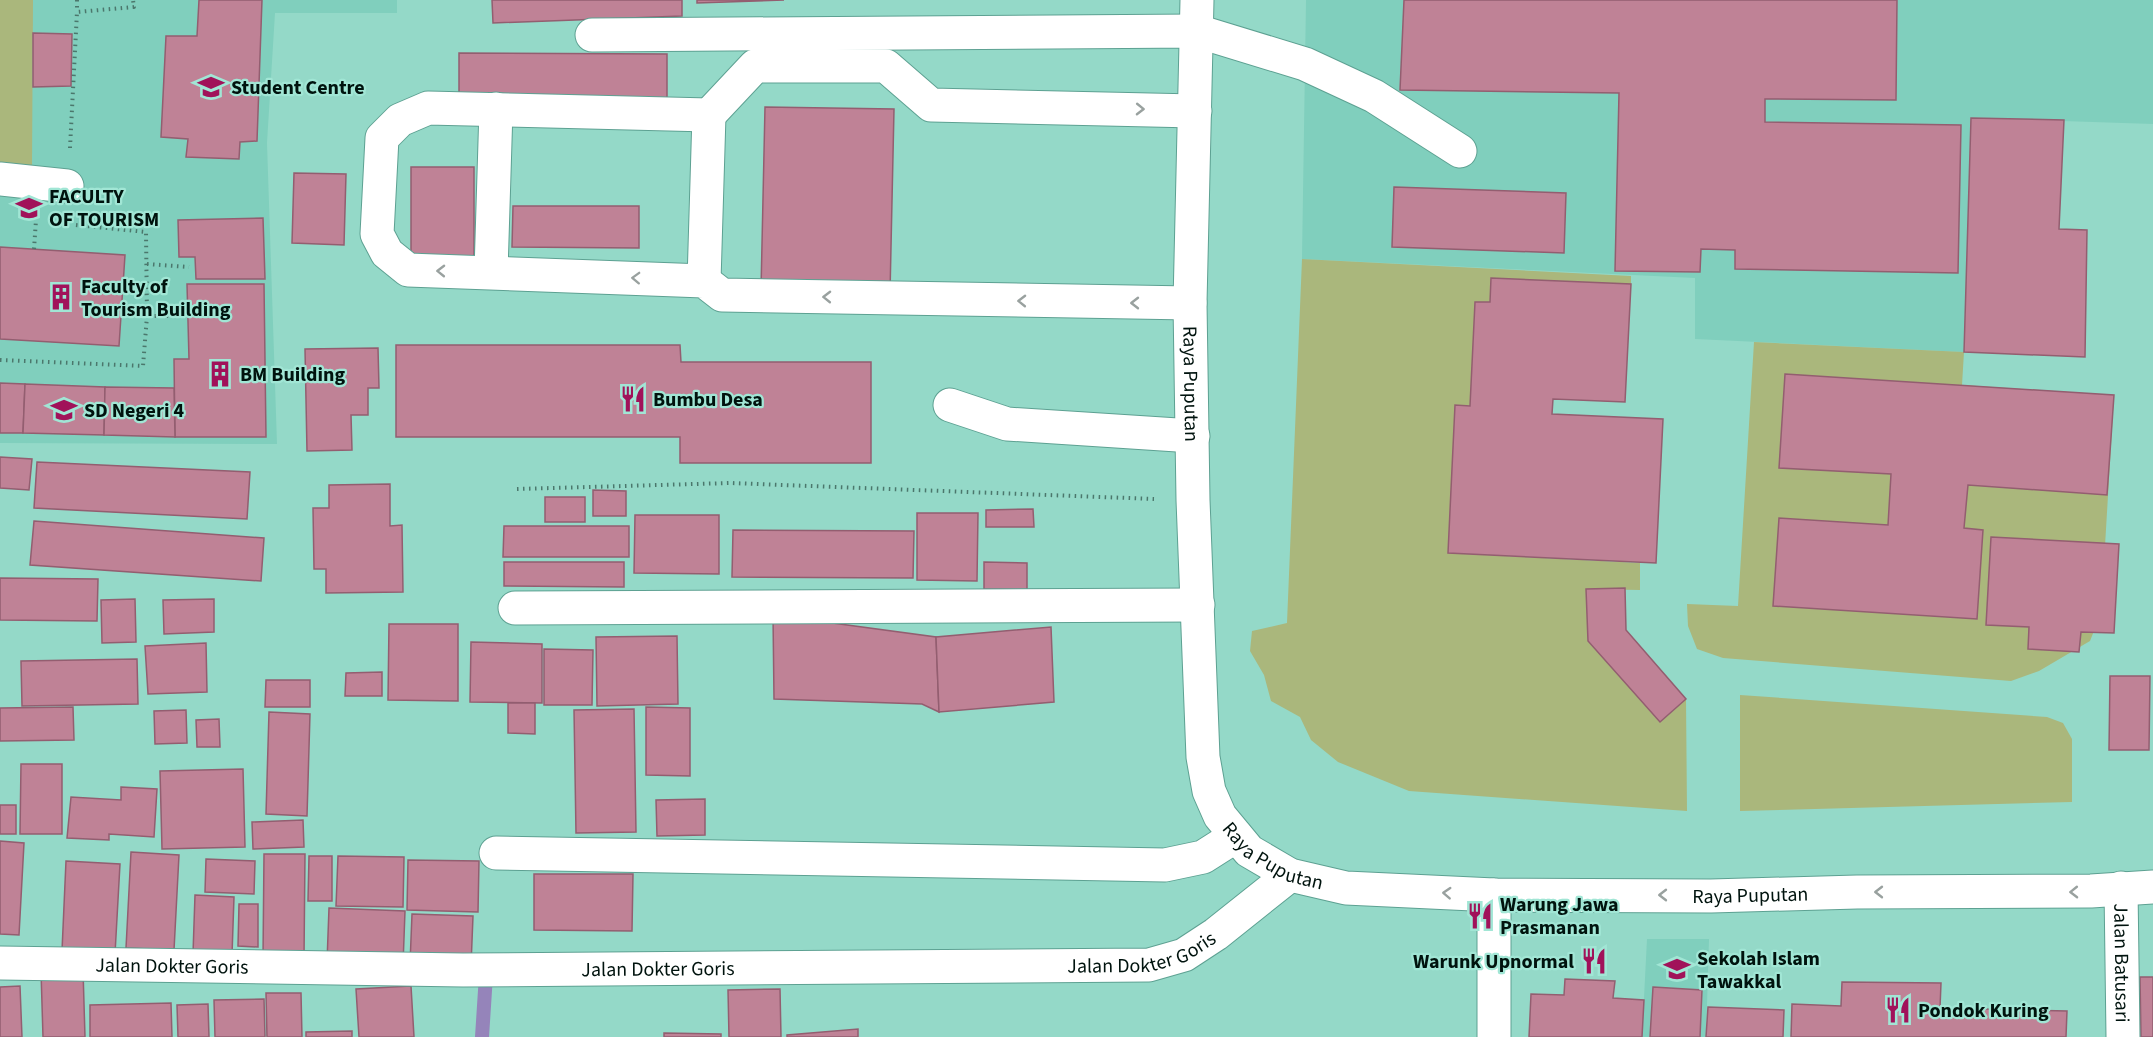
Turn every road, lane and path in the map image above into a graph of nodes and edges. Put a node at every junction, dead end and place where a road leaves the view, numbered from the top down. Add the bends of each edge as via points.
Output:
1 (76, 0) edge
2 (133, 0) edge
3 (77, 12) junction
4 (1197, 16) edge
5 (592, 35) dead end
6 (496, 109) junction
7 (1195, 111) junction
8 (709, 115) junction
9 (1460, 151) dead end
10 (0, 179) edge
11 (67, 186) junction
12 (66, 224) junction
13 (34, 249) dead end
14 (147, 264) junction
15 (189, 267) dead end
16 (491, 272) junction
17 (704, 281) junction
18 (1190, 303) junction
19 (188, 315) dead end
20 (147, 316) junction
21 (0, 360) edge
22 (950, 405) dead end
23 (1193, 436) junction
24 (517, 489) dead end
25 (1193, 500) junction
26 (1198, 605) junction
27 (515, 608) dead end
28 (1236, 836) junction
29 (496, 853) dead end
30 (1290, 875) junction
31 (2153, 887) edge
32 (2121, 888) junction
33 (1494, 895) junction
34 (0, 963) edge
35 (1494, 1037) edge
36 (2123, 1037) edge

1 - 3 path
2 - 3 path via 134,7
3 - 11 path
4 - 5 street
4 - 7 street, Raya Puputan
4 - 9 street via 1374,96
6 - 8 street
6 - 16 street
16 -> 6 street via 408,270 387,253 377,234 382,138 400,120 428,108
8 -> 7 street via 755,66 886,66 931,105
7 - 18 street, Raya Puputan
8 - 17 street
10 - 11 street
11 - 12 path
12 - 13 path via 36,220
12 - 14 path via 146,232
14 - 15 path
14 - 20 path
17 -> 16 street
18 -> 17 street via 722,295
18 - 23 street, Raya Puputan
19 - 20 path
20 - 21 path via 143,366
22 - 23 street via 1007,424
23 - 25 street, Raya Puputan
24 - 25 path via 730,483
25 - 26 street, Raya Puputan
26 - 27 street
26 - 28 street, Raya Puputan via 1203,758 1209,791 1220,816
28 - 29 street via 1203,857 1165,865
28 - 30 street, Raya Puputan via 1249,851
33 -> 30 street, Raya Puputan via 1346,888
30 - 34 street, Jalan Dokter Goris via 1184,955 1149,965 463,970
31 - 32 street, Raya Puputan
32 -> 33 street, Raya Puputan via 2032,892
32 - 36 street, Jalan Batusari
33 - 35 street

